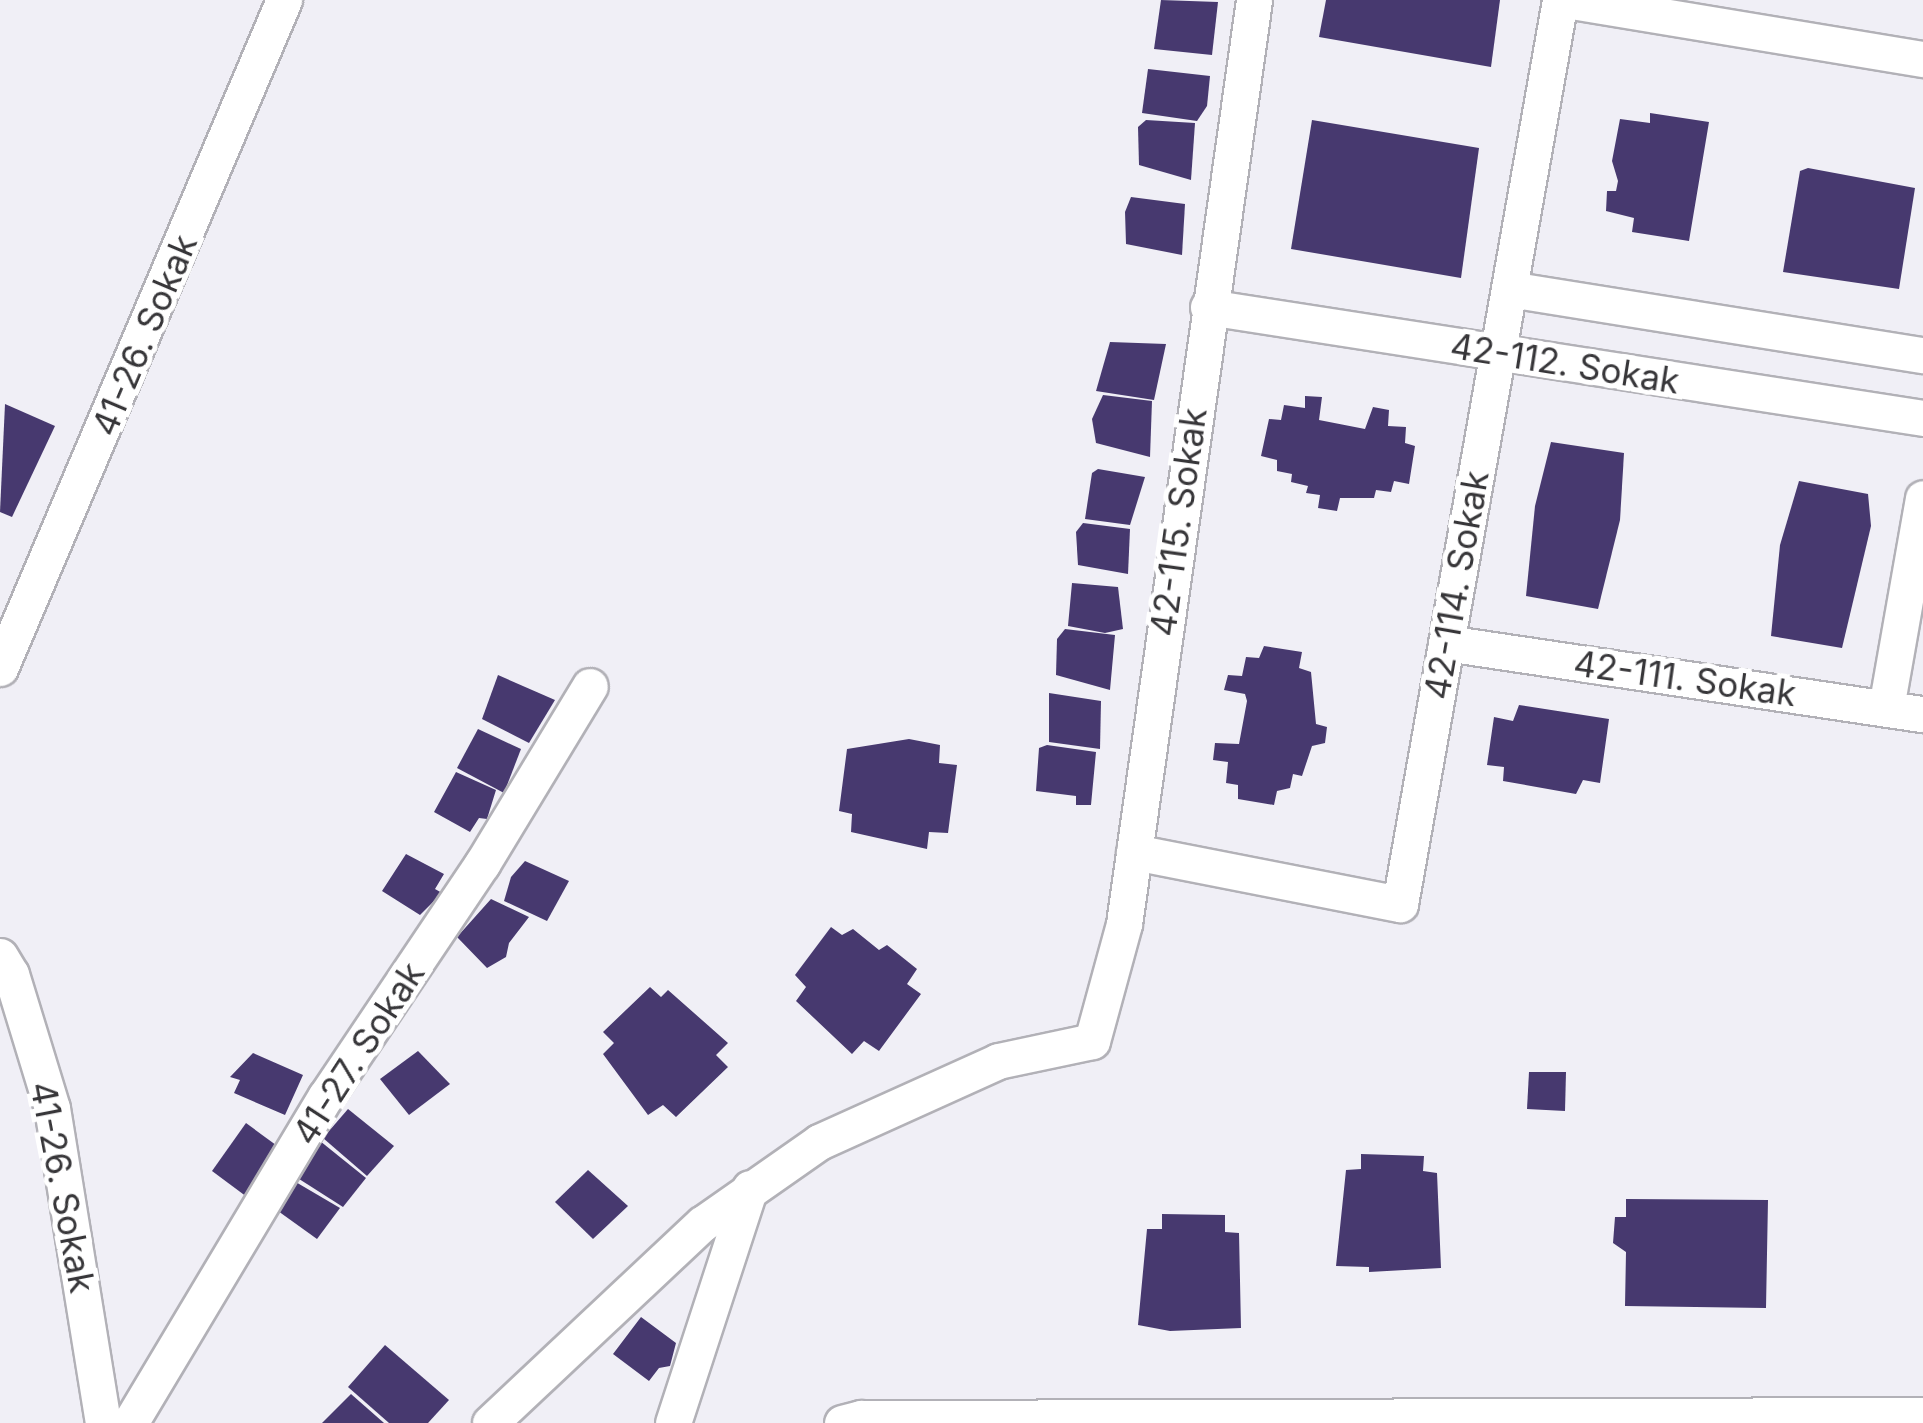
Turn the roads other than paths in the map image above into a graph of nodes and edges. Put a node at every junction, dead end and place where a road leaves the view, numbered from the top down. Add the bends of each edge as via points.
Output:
1 (284, 0) edge
2 (1254, 0) edge
3 (1563, 0) edge
4 (1923, 59) edge
5 (1509, 289) junction
6 (1208, 307) junction
7 (1498, 353) junction
8 (1923, 355) edge
9 (1923, 418) edge
10 (1923, 498) edge
11 (1446, 643) junction
12 (0, 668) edge
13 (590, 686) dead end
14 (1886, 708) junction
15 (1923, 714) edge
16 (1134, 852) junction
17 (0, 956) edge
18 (750, 1188) junction
19 (1923, 1416) edge
20 (103, 1423) edge
21 (130, 1423) edge
22 (490, 1423) edge
23 (673, 1423) edge
24 (842, 1423) edge

1 - 12 street, 41-26. Sokak
2 - 6 street, 42-115. Sokak
3 - 4 street
3 - 5 street, 42-114. Sokak
5 - 7 street, 42-114. Sokak
5 - 8 street, 42-112. Sokak
6 - 7 street, 42-112. Sokak
6 - 16 street, 42-115. Sokak
7 - 9 street, 42-112. Sokak
7 - 11 street, 42-114. Sokak
10 - 14 street
11 - 14 street, 42-111. Sokak
11 - 16 street, 42-114. Sokak via 1400,904
13 - 21 street, 41-27. Sokak via 482,864 326,1096
14 - 15 street, 42-111. Sokak
16 - 18 street, 42-115. Sokak via 1124,924 1092,1041 980,1069 819,1142
17 - 20 street, 41-26. Sokak via 52,1108
18 - 22 street via 702,1224
18 - 23 street
19 - 24 street

